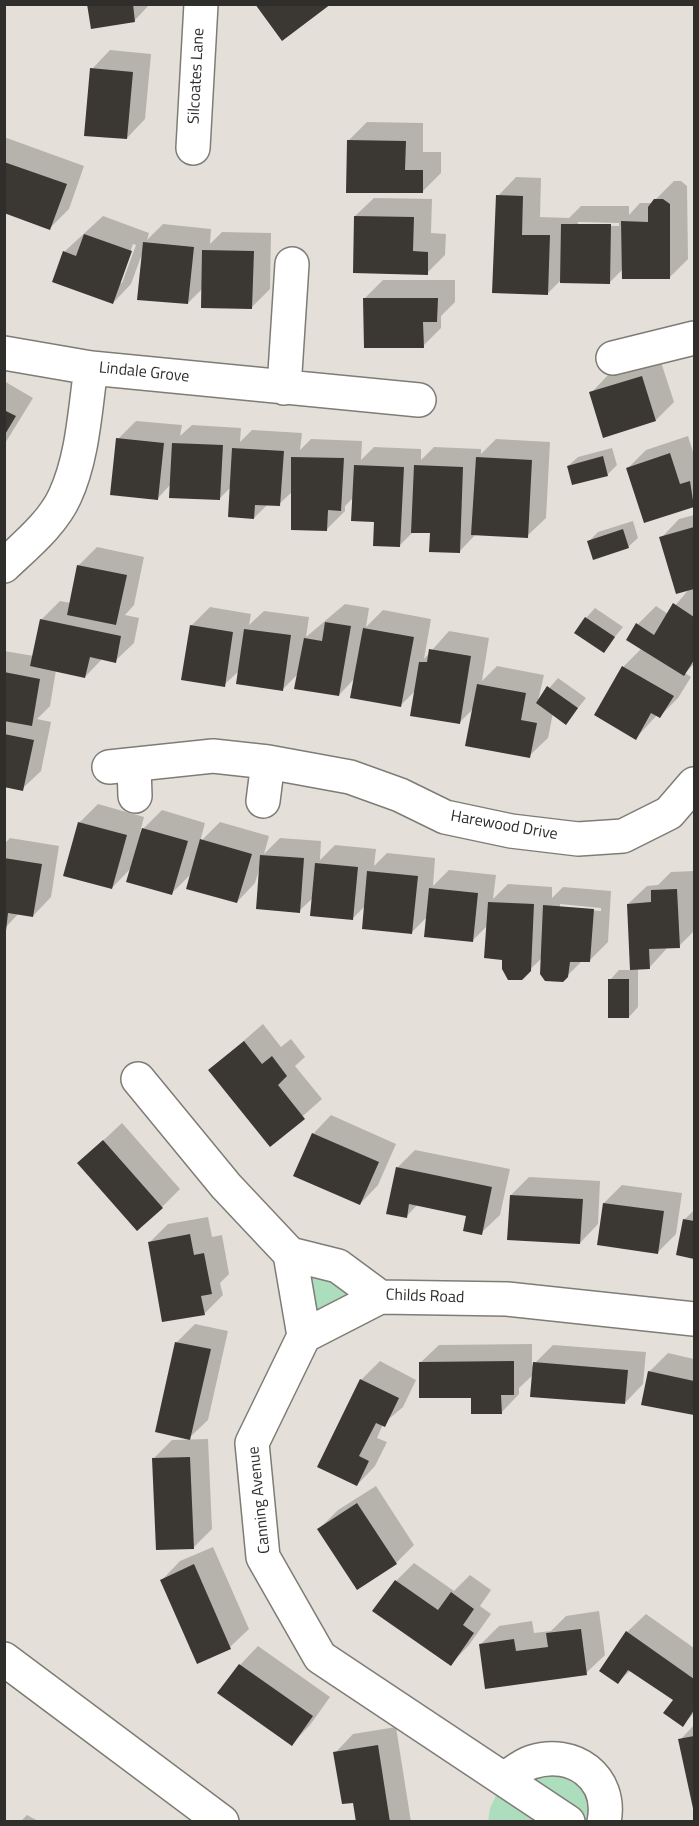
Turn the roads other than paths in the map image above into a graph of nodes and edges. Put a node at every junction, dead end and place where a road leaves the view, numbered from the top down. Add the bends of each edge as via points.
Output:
1 (201, 4) edge
2 (193, 148) dead end
3 (292, 264) dead end
4 (694, 338) edge
5 (4, 352) edge
6 (613, 358) dead end
7 (91, 368) junction
8 (284, 388) junction
9 (419, 400) dead end
10 (4, 566) edge
11 (268, 762) junction
12 (126, 776) dead end
13 (694, 784) edge
14 (263, 801) dead end
15 (138, 1079) dead end
16 (290, 1254) junction
17 (380, 1297) junction
18 (694, 1320) edge
19 (304, 1336) junction
20 (4, 1659) edge
21 (504, 1779) junction
22 (556, 1818) edge
23 (222, 1821) edge
24 (604, 1821) edge

1 - 2 street, Silcoates Lane
3 - 8 street
4 - 6 street
5 - 7 street, Lindale Grove
7 - 8 street, Lindale Grove
7 - 10 street via 76,460 65,496 40,531
8 - 9 street, Lindale Grove
11 - 12 street, Harewood Drive via 213,756
11 - 13 street, Harewood Drive via 350,777 445,817 511,831 578,839 623,836 669,813
11 - 14 street
15 - 16 street via 226,1186
16 - 17 street, Childs Road via 338,1266
16 - 19 street
17 - 18 street, Childs Road via 507,1299
17 - 19 street
19 - 21 street, Canning Avenue via 252,1443 264,1557 320,1657
20 - 23 street
21 - 22 street, Canning Avenue
21 - 24 street via 531,1762 558,1759 582,1765 601,1785 607,1808

